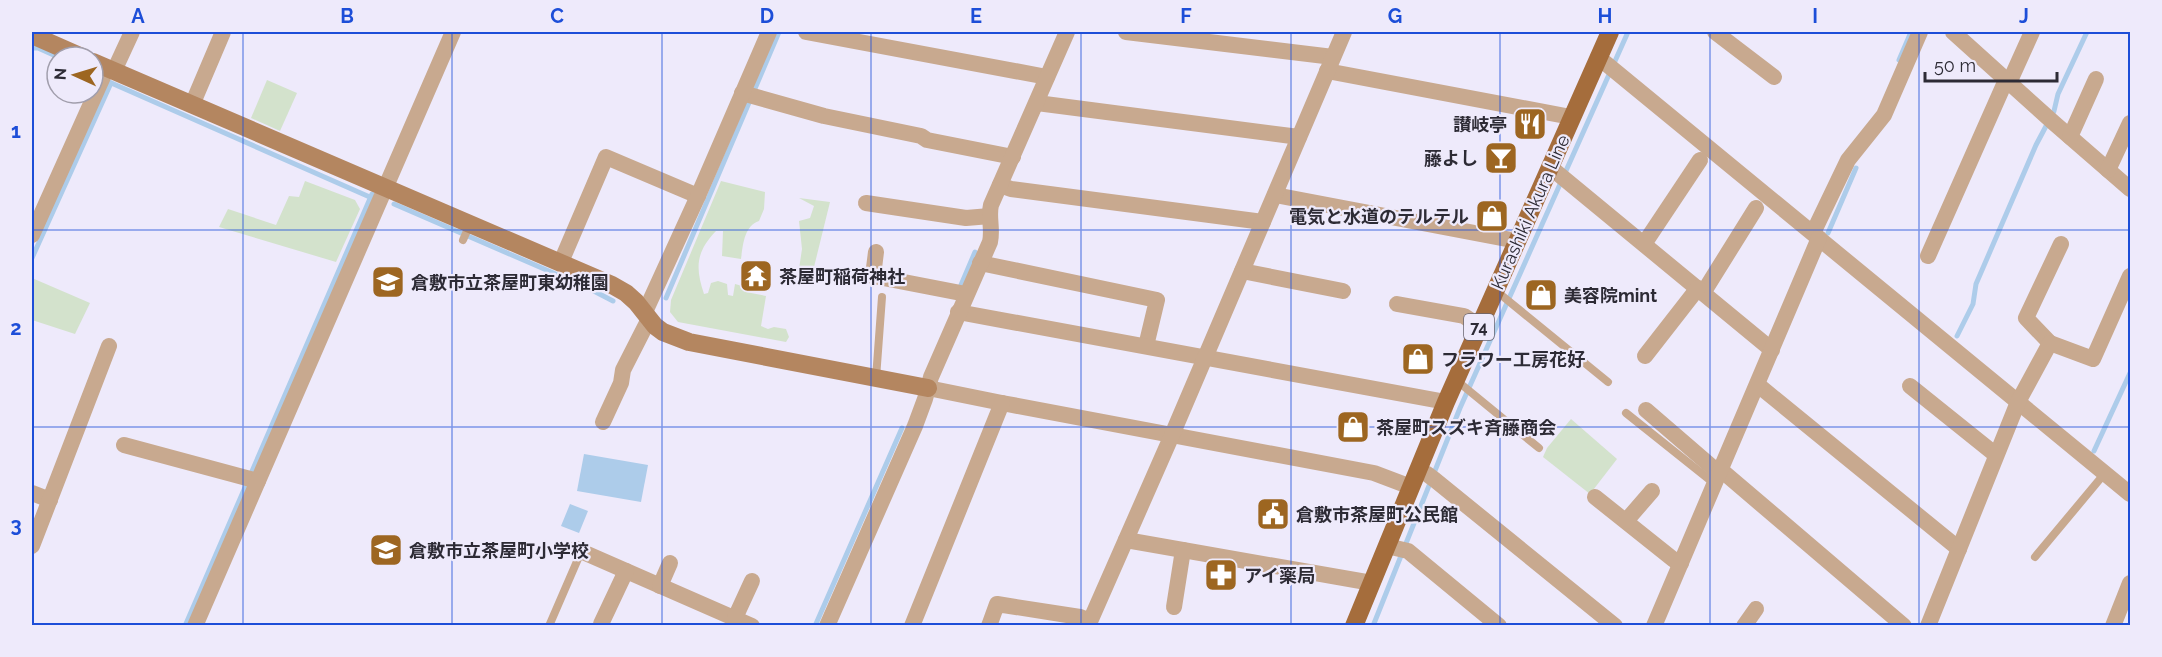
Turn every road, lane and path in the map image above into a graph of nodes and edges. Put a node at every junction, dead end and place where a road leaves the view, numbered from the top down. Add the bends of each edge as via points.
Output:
1 (132, 32) edge
2 (223, 32) edge
3 (453, 32) edge
4 (769, 32) edge
5 (806, 32) edge
6 (1067, 32) edge
7 (1126, 32) edge
8 (1344, 32) edge
9 (1610, 32) edge
10 (1715, 32) edge
11 (1920, 32) edge
12 (1953, 32) edge
13 (2032, 32) edge
14 (32, 35) edge
15 (1239, 38) edge
16 (55, 45) edge
17 (1607, 65) junction
18 (105, 67) edge
19 (1332, 68) junction
20 (1047, 77) junction
21 (1774, 77) dead end
22 (2096, 79) dead end
23 (2008, 82) junction
24 (747, 95) junction
25 (1041, 104) junction
26 (88, 105) edge
27 (192, 105) junction
28 (1571, 117) junction
29 (2130, 123) edge
30 (1299, 137) junction
31 (2070, 137) junction
32 (1013, 157) junction
33 (1700, 160) dead end
34 (2108, 170) junction
35 (1559, 174) junction
36 (1004, 187) junction
37 (385, 188) junction
38 (2130, 189) edge
39 (1278, 195) junction
40 (698, 196) junction
41 (866, 202) dead end
42 (1756, 208) dead end
43 (990, 216) junction
44 (1263, 222) junction
45 (32, 235) edge
46 (1816, 235) junction
47 (1517, 241) junction
48 (1644, 244) junction
49 (2061, 244) dead end
50 (876, 252) dead end
51 (1928, 256) dead end
52 (561, 262) junction
53 (980, 263) junction
54 (1246, 272) junction
55 (2130, 276) edge
56 (1343, 291) dead end
57 (1701, 291) junction
58 (966, 294) junction
59 (882, 297) dead end
60 (1504, 298) junction
61 (1398, 304) dead end
62 (958, 312) junction
63 (647, 315) junction
64 (1479, 326) junction
65 (2050, 343) junction
66 (109, 346) dead end
67 (1146, 346) junction
68 (1772, 350) junction
69 (1645, 356) dead end
70 (1209, 357) junction
71 (876, 378) junction
72 (1608, 382) dead end
73 (1910, 386) dead end
74 (1464, 387) junction
75 (928, 388) junction
76 (1762, 388) junction
77 (1446, 402) junction
78 (2018, 402) junction
79 (1002, 403) junction
80 (1646, 410) dead end
81 (1626, 413) dead end
82 (603, 422) dead end
83 (1172, 435) junction
84 (124, 445) dead end
85 (1539, 448) dead end
86 (1996, 455) junction
87 (2105, 473) junction
88 (1721, 475) junction
89 (1423, 478) junction
90 (251, 479) junction
91 (1652, 491) dead end
92 (32, 493) edge
93 (2130, 494) edge
94 (1595, 497) dead end
95 (50, 500) junction
96 (1626, 521) junction
97 (1130, 541) junction
98 (32, 546) edge
99 (1398, 549) junction
100 (1959, 549) junction
101 (579, 550) joint
102 (1183, 550) junction
103 (2035, 557) dead end
104 (670, 563) dead end
105 (1681, 563) junction
106 (626, 571) junction
107 (752, 581) dead end
108 (1371, 583) junction
109 (2130, 583) edge
110 (660, 586) junction
111 (1174, 608) dead end
112 (1756, 609) dead end
113 (735, 618) junction
114 (1089, 623) edge
115 (601, 624) dead end
116 (195, 626) edge
117 (549, 626) edge
118 (752, 626) edge
119 (827, 626) edge
120 (912, 626) edge
121 (989, 626) edge
122 (1354, 626) edge
123 (1499, 626) edge
124 (1616, 626) edge
125 (1654, 626) edge
126 (1744, 626) edge
127 (1904, 626) edge
128 (1928, 626) edge
129 (2113, 626) edge

1 - 18 street
2 - 27 street
3 - 37 street
4 - 24 street
5 - 20 street
6 - 20 street
7 - 15 street
8 - 19 street
9 - 17 main road, Kurashiki Akura Line / 74
10 - 21 street
11 - 46 street via 1884,114 1848,160
12 - 23 street
13 - 23 street
14 - 16 street
15 - 19 street via 1246,47
17 - 28 main road, Kurashiki Akura Line / 74
17 - 46 street
18 - 27 street
19 - 28 street
19 - 30 street
20 - 25 street
22 - 31 street
23 - 31 street
23 - 51 street
24 - 32 street
24 - 40 street
25 - 30 street
25 - 32 street
26 - 45 street
27 - 37 street
28 - 35 main road, Kurashiki Akura Line / 74
29 - 34 street
30 - 39 street
31 - 34 street
32 - 36 street
33 - 48 street
34 - 38 street
35 - 47 main road, Kurashiki Akura Line / 74
35 - 48 street
36 - 43 street via 991,205
36 - 44 street
37 - 52 street via 467,231
37 - 90 street
39 - 44 street
39 - 47 street
40 - 52 street via 606,157
40 - 63 street
41 - 43 street via 966,218
42 - 57 street
43 - 53 street via 992,232
44 - 54 street
46 - 68 street
46 - 78 street
47 - 60 main road, Kurashiki Akura Line / 74
48 - 57 street
49 - 65 street via 2026,318
50 - 58 street via 873,276
52 - 63 street via 626,293
53 - 58 street
53 - 67 street via 1157,300
54 - 56 street
54 - 70 street
55 - 65 street via 2093,359
57 - 68 street
57 - 69 street
58 - 62 street
59 - 71 lane
60 - 64 main road, Kurashiki Akura Line / 74
60 - 72 lane
61 - 64 street via 1464,316
62 - 67 street
62 - 75 street
63 - 71 street via 663,332 689,342
63 - 82 street
64 - 74 main road, Kurashiki Akura Line / 74
65 - 78 street
66 - 95 street
67 - 70 street
68 - 76 street
70 - 77 street
70 - 83 street
71 - 75 street
73 - 86 street
74 - 77 main road, Kurashiki Akura Line / 74
74 - 85 lane
75 - 79 street
75 - 119 street
76 - 88 street
76 - 100 street
77 - 89 main road, Kurashiki Akura Line / 74
78 - 86 street
78 - 87 street
79 - 83 street
79 - 120 street
80 - 88 street
81 - 88 lane
83 - 89 street via 1374,473
83 - 97 street
84 - 90 street
86 - 100 street
87 - 93 street
87 - 103 lane
88 - 105 street
88 - 127 street
89 - 99 main road, Kurashiki Akura Line / 74
89 - 124 street
90 - 116 street
91 - 96 street
92 - 95 street
94 - 96 street
95 - 98 street
96 - 105 street
97 - 102 street
97 - 114 street
99 - 108 main road, Kurashiki Akura Line / 74
99 - 123 street
100 - 128 street
101 - 106 street
101 - 117 lane
102 - 108 street
102 - 111 street
104 - 110 street
105 - 125 street
106 - 110 street
106 - 115 street
107 - 113 street
108 - 122 main road, Kurashiki Akura Line / 74
109 - 129 street
110 - 113 street
112 - 126 street
113 - 118 street
114 - 121 street via 1080,616 997,604

